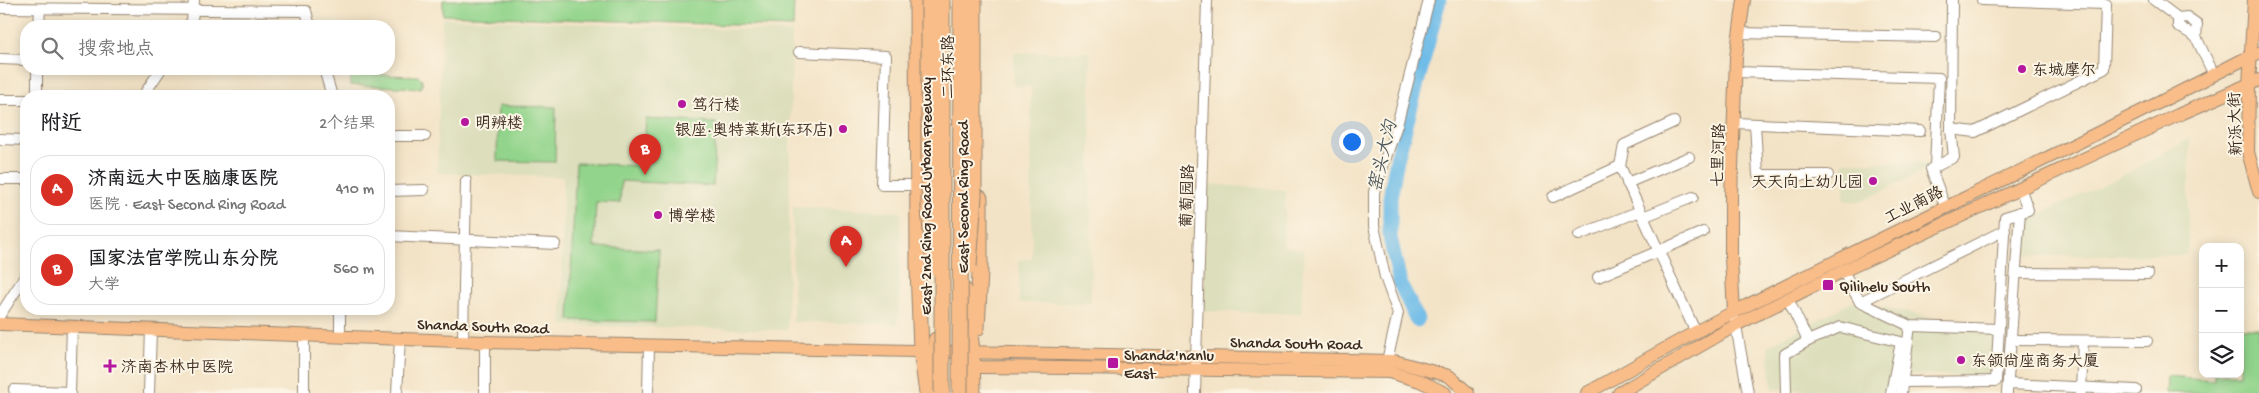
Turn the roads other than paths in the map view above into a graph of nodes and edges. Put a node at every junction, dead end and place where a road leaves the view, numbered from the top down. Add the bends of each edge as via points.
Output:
1 (918, 0) edge
2 (929, 0) edge
3 (935, 0) edge
4 (942, 0) edge
5 (961, 0) edge
6 (965, 0) edge
7 (974, 0) edge
8 (978, 0) edge
9 (1207, 0) edge
10 (1429, 0) edge
11 (1744, 0) edge
12 (1952, 0) edge
13 (1982, 0) edge
14 (2154, 0) edge
15 (2254, 0) edge
16 (89, 5) edge
17 (194, 5) edge
18 (0, 8) edge
19 (40, 9) junction
20 (308, 18) edge
21 (39, 20) edge
22 (192, 20) edge
23 (1740, 33) junction
24 (1936, 37) dead end
25 (799, 52) dead end
26 (2256, 57) edge
27 (0, 59) edge
28 (20, 60) edge
29 (1736, 72) junction
30 (37, 75) edge
31 (157, 75) edge
32 (326, 75) edge
33 (2214, 75) junction
34 (2254, 83) edge
35 (37, 90) edge
36 (147, 90) edge
37 (330, 90) edge
38 (0, 100) edge
39 (20, 100) edge
40 (1674, 122) dead end
41 (1735, 123) junction
42 (1756, 124) junction
43 (1950, 129) junction
44 (1920, 131) dead end
45 (395, 136) edge
46 (425, 136) dead end
47 (979, 136) junction
48 (0, 139) edge
49 (20, 140) edge
50 (1688, 157) dead end
51 (964, 165) junction
52 (1620, 166) junction
53 (1935, 167) junction
54 (1828, 175) dead end
55 (0, 179) edge
56 (20, 179) edge
57 (466, 181) dead end
58 (1627, 183) junction
59 (918, 185) junction
60 (424, 190) dead end
61 (2021, 190) junction
62 (395, 191) edge
63 (2259, 192) edge
64 (1553, 197) dead end
65 (1693, 198) dead end
66 (1945, 206) junction
67 (2020, 212) junction
68 (1641, 214) junction
69 (2005, 230) junction
70 (1703, 232) dead end
71 (1579, 235) dead end
72 (395, 236) edge
73 (964, 239) junction
74 (465, 240) junction
75 (936, 241) junction
76 (555, 244) dead end
77 (918, 244) junction
78 (1658, 251) junction
79 (927, 262) junction
80 (980, 272) junction
81 (1843, 272) junction
82 (2016, 273) junction
83 (2148, 274) dead end
84 (935, 276) junction
85 (1598, 277) dead end
86 (919, 283) junction
87 (20, 291) edge
88 (1788, 299) junction
89 (1860, 302) junction
90 (1734, 312) junction
91 (0, 315) edge
92 (340, 315) edge
93 (0, 324) edge
94 (1736, 325) junction
95 (72, 326) junction
96 (1910, 326) junction
97 (150, 329) junction
98 (1999, 329) junction
99 (1696, 333) junction
100 (304, 335) junction
101 (340, 336) junction
102 (400, 339) junction
103 (2011, 340) junction
104 (463, 341) junction
105 (1808, 341) junction
106 (2083, 341) junction
107 (2147, 341) dead end
108 (486, 342) junction
109 (649, 345) junction
110 (933, 349) junction
111 (969, 355) junction
112 (1196, 356) junction
113 (1387, 361) junction
114 (1902, 382) junction
115 (2007, 389) edge
116 (14, 390) dead end
117 (2081, 390) edge
118 (2136, 390) dead end
119 (70, 392) edge
120 (149, 393) edge
121 (304, 393) edge
122 (397, 393) edge
123 (485, 393) edge
124 (648, 393) edge
125 (927, 393) edge
126 (934, 393) edge
127 (942, 393) edge
128 (960, 393) edge
129 (973, 393) edge
130 (1195, 393) edge
131 (1445, 393) edge
132 (1468, 393) edge
133 (1587, 393) edge
134 (1619, 393) edge
135 (1748, 393) edge
136 (1786, 393) edge
137 (1890, 393) edge
138 (1901, 393) edge

1 - 59 highway
2 - 110 highway, bridge
3 - 75 highway, 二环东路
4 - 110 highway, East 2nd Ring Road Urban Freeway, bridge
5 - 111 highway, bridge
6 - 51 highway, 二环东路
7 - 111 highway, bridge via 974,224
8 - 47 highway, East Second Ring Road
9 - 112 street, 葡萄园路
10 - 113 street via 1397,125 1374,192 1374,226 1385,277 1398,313
11 - 23 main road, 七里河路
12 - 43 street
13 - 43 street via 2106,4 2104,69 1976,132
14 - 33 street via 2178,18 2178,26 2196,37
15 - 26 main road, 新泺大街
16 - 17 street
16 - 19 street
17 - 20 street
17 - 22 street
18 - 19 street
19 - 21 street
23 - 24 street
23 - 29 main road, 七里河路
25 - 59 street via 886,56 882,185
26 - 33 main road, 工业南路
26 - 34 main road, 新泺大街
27 - 28 street
29 - 41 main road, 七里河路
29 - 53 street via 1939,78
30 - 35 street
31 - 36 street
32 - 37 street
33 - 66 main road, 工业南路
34 - 61 main road, 工业南路 via 2178,115
34 - 63 main road, 新泺大街 via 2248,152
38 - 39 street
40 - 52 street via 1624,145
41 - 42 street
41 - 90 main road, 七里河路 via 1731,258
42 - 44 street
42 - 54 street via 1758,175
43 - 53 street via 1954,157
45 - 46 street
47 - 51 highway, 二环东路
47 - 80 highway, East Second Ring Road
48 - 49 street
50 - 58 street
51 - 73 highway, 二环东路
52 - 58 street
52 - 64 street
53 - 66 street via 1932,168
55 - 56 street
57 - 74 street
58 - 68 street
59 - 77 highway
60 - 62 street
61 - 67 street via 2028,210
61 - 81 main road, 工业南路
65 - 68 street
66 - 90 main road, 工业南路
67 - 69 street via 2005,217
67 - 82 street
68 - 71 street
68 - 78 street
69 - 89 street
69 - 98 street
70 - 78 street
72 - 74 street
73 - 80 highway, 二环东路
73 - 111 highway, 二环东路
74 - 76 street
74 - 104 street
75 - 79 highway, 二环东路
75 - 84 highway, 二环东路
77 - 79 highway, 二环东路
77 - 86 highway
78 - 85 street
78 - 99 street
79 - 84 highway, 二环东路
79 - 86 highway, 二环东路
80 - 111 highway, East Second Ring Road via 976,338
81 - 88 main road, 工业南路
81 - 89 street
82 - 83 street
82 - 103 street
84 - 110 highway, 二环东路
86 - 110 highway
87 - 91 street
88 - 94 main road, 工业南路
88 - 105 street
89 - 96 street
90 - 94 street
90 - 99 main road, 工业南路
92 - 101 street
93 - 95 main road, Shanda South Road
94 - 134 main road, 工业南路
94 - 135 street
95 - 97 main road, Shanda South Road
95 - 119 street
96 - 98 street
96 - 114 street
97 - 100 main road, Shanda South Road
97 - 120 street
98 - 114 street via 1996,381
99 - 133 main road, 工业南路
100 - 101 main road, Shanda South Road
100 - 121 street
101 - 102 main road, Shanda South Road
102 - 104 main road, Shanda South Road
102 - 122 street
103 - 106 street
103 - 115 street
104 - 108 main road, Shanda South Road
105 - 136 street via 1786,354
105 - 137 street via 1840,327 1901,342
106 - 107 street
106 - 117 street
108 - 109 main road, Shanda South Road
108 - 123 street
109 - 110 main road, Shanda South Road
109 - 124 street
110 - 111 main road, Shanda South Road
110 - 125 highway
110 - 126 highway
110 - 127 highway, East 2nd Ring Road Urban Freeway, bridge
111 - 112 main road, Shanda South Road
111 - 128 highway, bridge
111 - 129 highway, East Second Ring Road
111 - 131 main road, Shanda South Road via 1389,372
112 - 113 main road, Shanda South Road
112 - 130 street, 葡萄园路
113 - 132 main road, Shanda South Road via 1449,376
114 - 138 street
115 - 117 street
116 - 119 street
117 - 118 street

